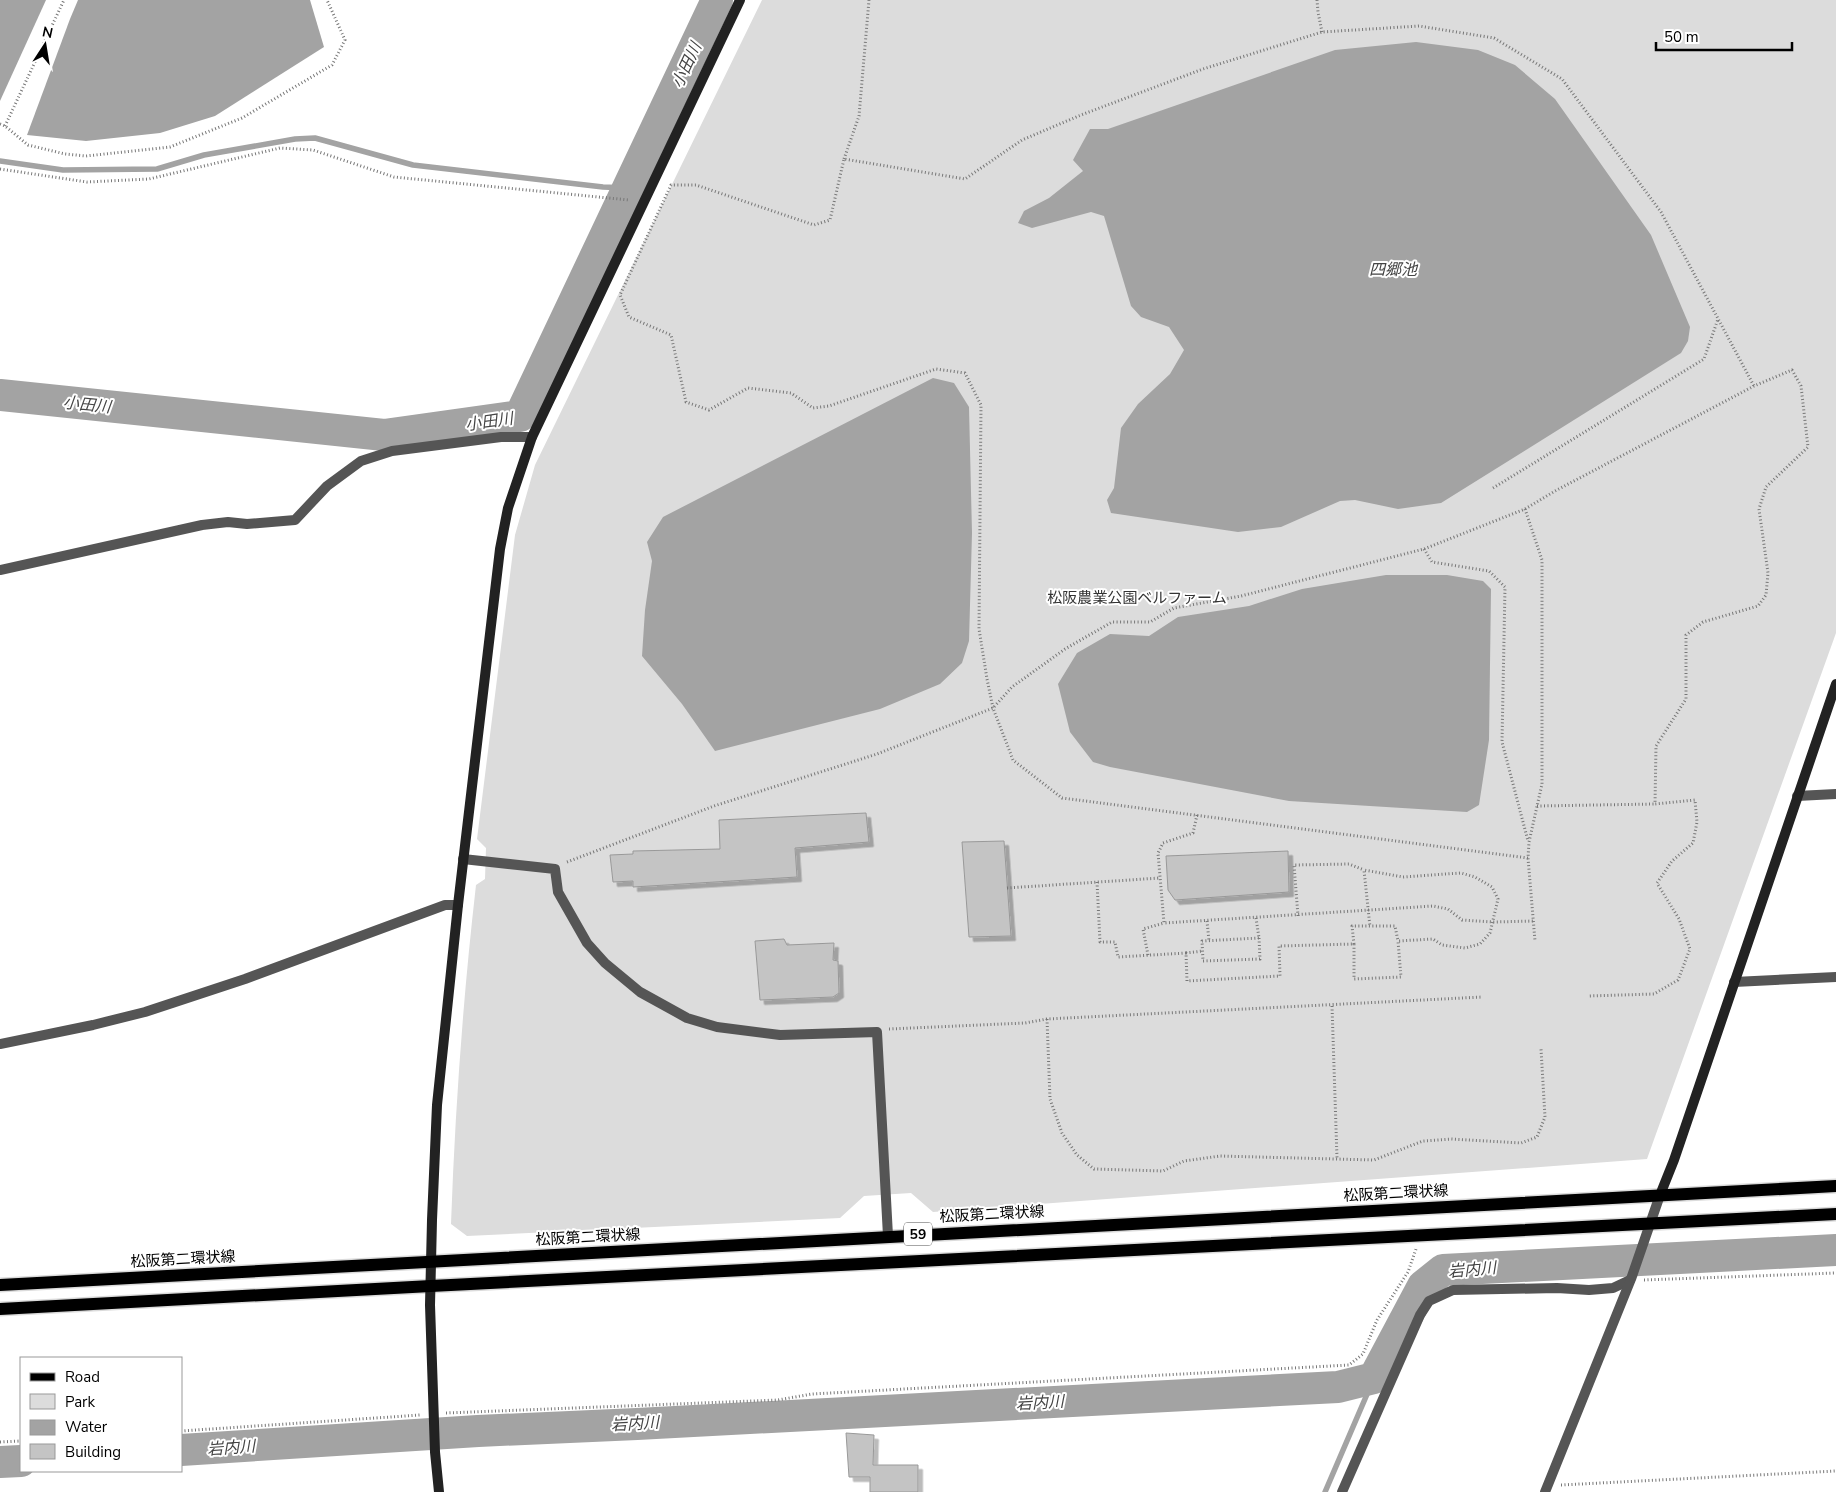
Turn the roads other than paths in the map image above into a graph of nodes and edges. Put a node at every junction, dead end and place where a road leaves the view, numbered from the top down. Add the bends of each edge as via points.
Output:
1 (740, 0) edge
2 (532, 437) junction
3 (0, 570) edge
4 (1836, 684) edge
5 (1836, 794) edge
6 (1797, 796) junction
7 (463, 858) junction
8 (458, 905) junction
9 (1836, 977) edge
10 (1734, 982) junction
11 (0, 1044) edge
12 (1836, 1186) edge
13 (1660, 1195) junction
14 (1836, 1214) edge
15 (1650, 1224) junction
16 (888, 1236) junction
17 (431, 1262) junction
18 (1631, 1280) junction
19 (0, 1285) edge
20 (430, 1286) junction
21 (0, 1309) edge
22 (1546, 1489) edge
23 (439, 1492) edge
24 (1342, 1492) edge

1 - 2 street
2 - 3 street via 501,437 392,451 361,461 326,486 295,520 202,525
2 - 7 street via 508,508 500,549
4 - 6 street
5 - 6 street
6 - 10 street
7 - 8 street
7 - 16 street via 555,868 558,892 593,950 640,992 687,1018 717,1026 780,1034 877,1032
8 - 11 street via 445,905 245,979 145,1012
8 - 17 street via 438,1105
9 - 10 street
10 - 13 street
12 - 13 main road, 松阪第二環状線 / 59
13 - 15 street
13 - 16 main road, 松阪第二環状線 / 59
14 - 15 main road, 59
15 - 18 street
15 - 20 main road, 59
16 - 17 main road, 松阪第二環状線 / 59
17 - 19 main road, 松阪第二環状線 / 59
17 - 20 street
18 - 22 street
18 - 24 street via 1613,1288 1589,1290 1452,1290 1429,1301
20 - 21 main road, 59
20 - 23 street

